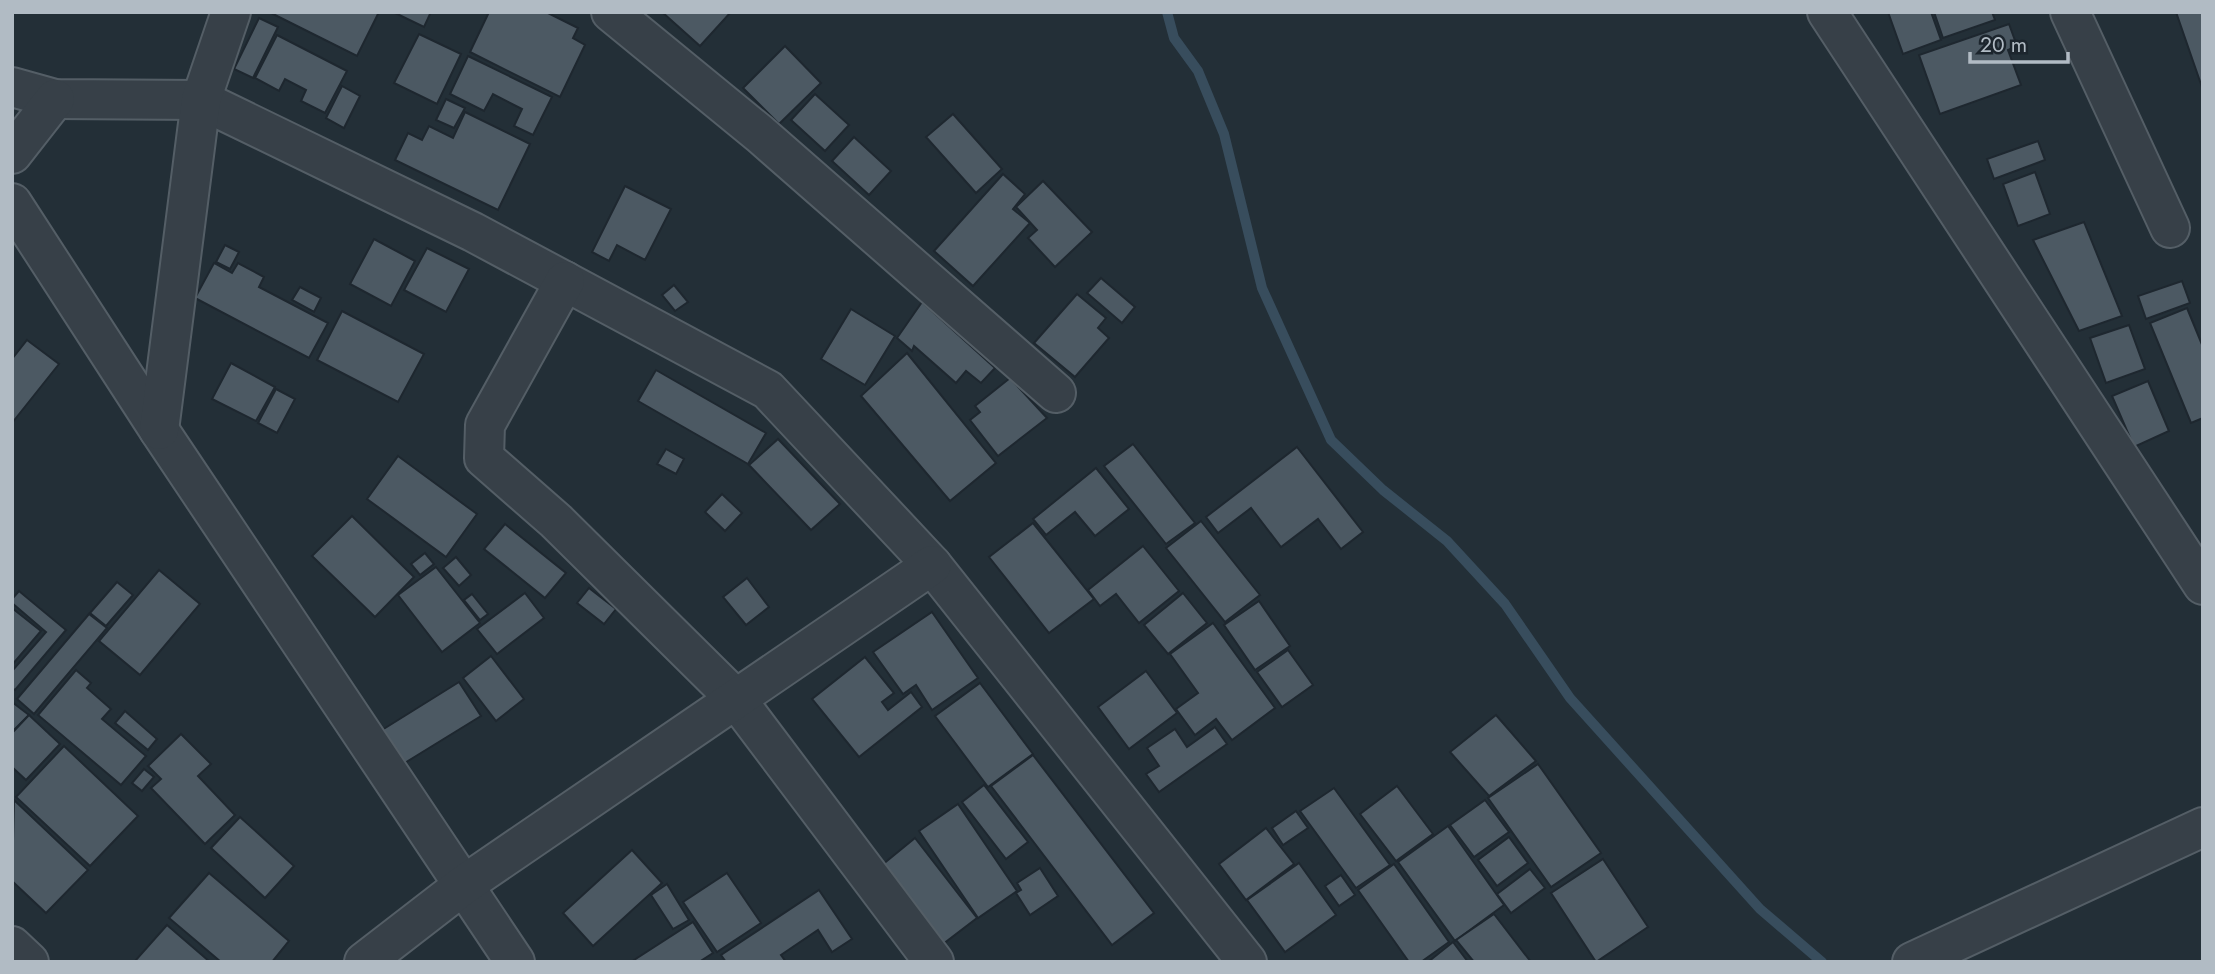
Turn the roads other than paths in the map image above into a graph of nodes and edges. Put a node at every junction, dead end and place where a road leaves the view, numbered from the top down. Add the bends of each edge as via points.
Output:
1 (231, 12) edge
2 (611, 12) edge
3 (1827, 12) edge
4 (2070, 12) edge
5 (12, 87) edge
6 (55, 99) junction
7 (201, 100) junction
8 (12, 154) edge
9 (12, 203) edge
10 (2169, 228) dead end
11 (565, 281) junction
12 (1056, 393) dead end
13 (159, 429) junction
14 (932, 565) junction
15 (2203, 585) edge
16 (736, 699) junction
17 (2203, 827) edge
18 (465, 884) junction
19 (12, 946) edge
20 (29, 962) edge
21 (365, 962) edge
22 (515, 962) edge
23 (934, 962) edge
24 (1247, 962) edge
25 (1912, 962) edge

1 - 7 street
2 - 12 street via 760,134
3 - 15 street
4 - 10 street
5 - 6 street
6 - 7 street
6 - 8 street
7 - 11 street
7 - 13 street
9 - 13 street
11 - 14 street via 768,390
11 - 16 street via 485,425 484,458 556,521
13 - 18 street
14 - 16 street
14 - 24 street
16 - 18 street
16 - 23 street
17 - 25 street
18 - 21 street
18 - 22 street
19 - 20 street

